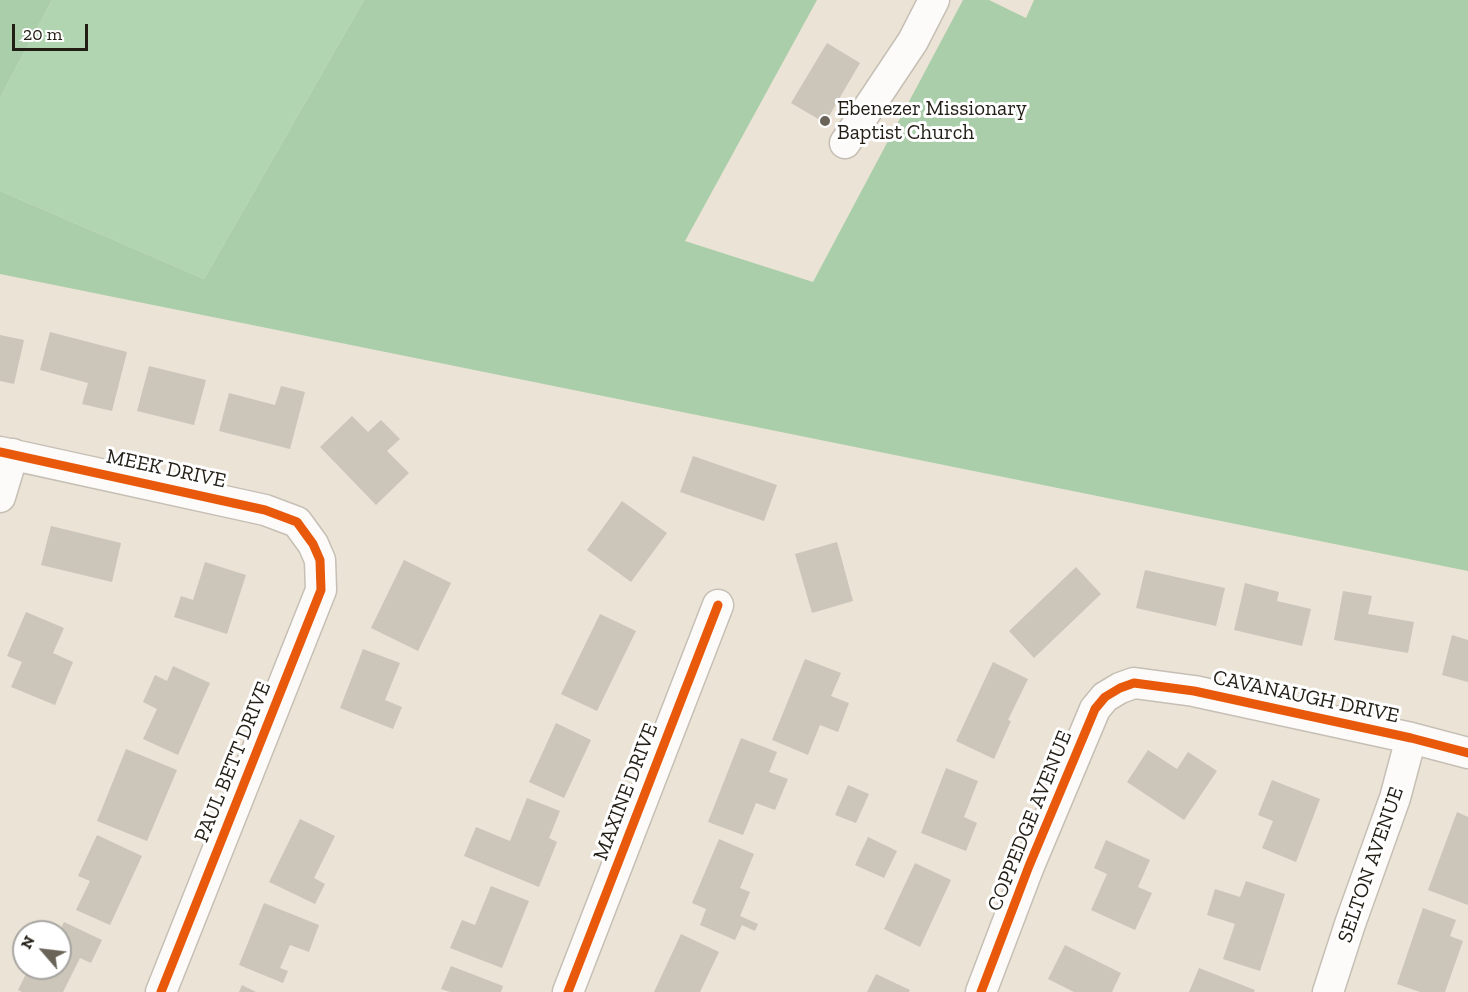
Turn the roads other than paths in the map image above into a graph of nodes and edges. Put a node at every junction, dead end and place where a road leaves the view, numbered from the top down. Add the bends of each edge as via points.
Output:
1 (934, 0) edge
2 (845, 143) dead end
3 (6, 453) edge
4 (0, 497) edge
5 (313, 544) joint
6 (718, 605) dead end
7 (1134, 683) joint
8 (1411, 738) junction
9 (1468, 753) edge
10 (161, 992) edge
11 (568, 992) edge
12 (981, 992) edge
13 (1328, 992) edge

1 - 2 street via 913,41
3 - 4 street
3 - 5 street, MEEK DRIVE via 265,510 297,522
5 - 10 street, PAUL BETT DRIVE via 320,560 321,590
6 - 11 street, MAXINE DRIVE
7 - 8 street, CAVANAUGH DRIVE
7 - 12 street, COPPEDGE AVENUE via 1105,697 1095,709
8 - 9 street, CAVANAUGH DRIVE
8 - 13 street, SELTON AVENUE via 1395,798

